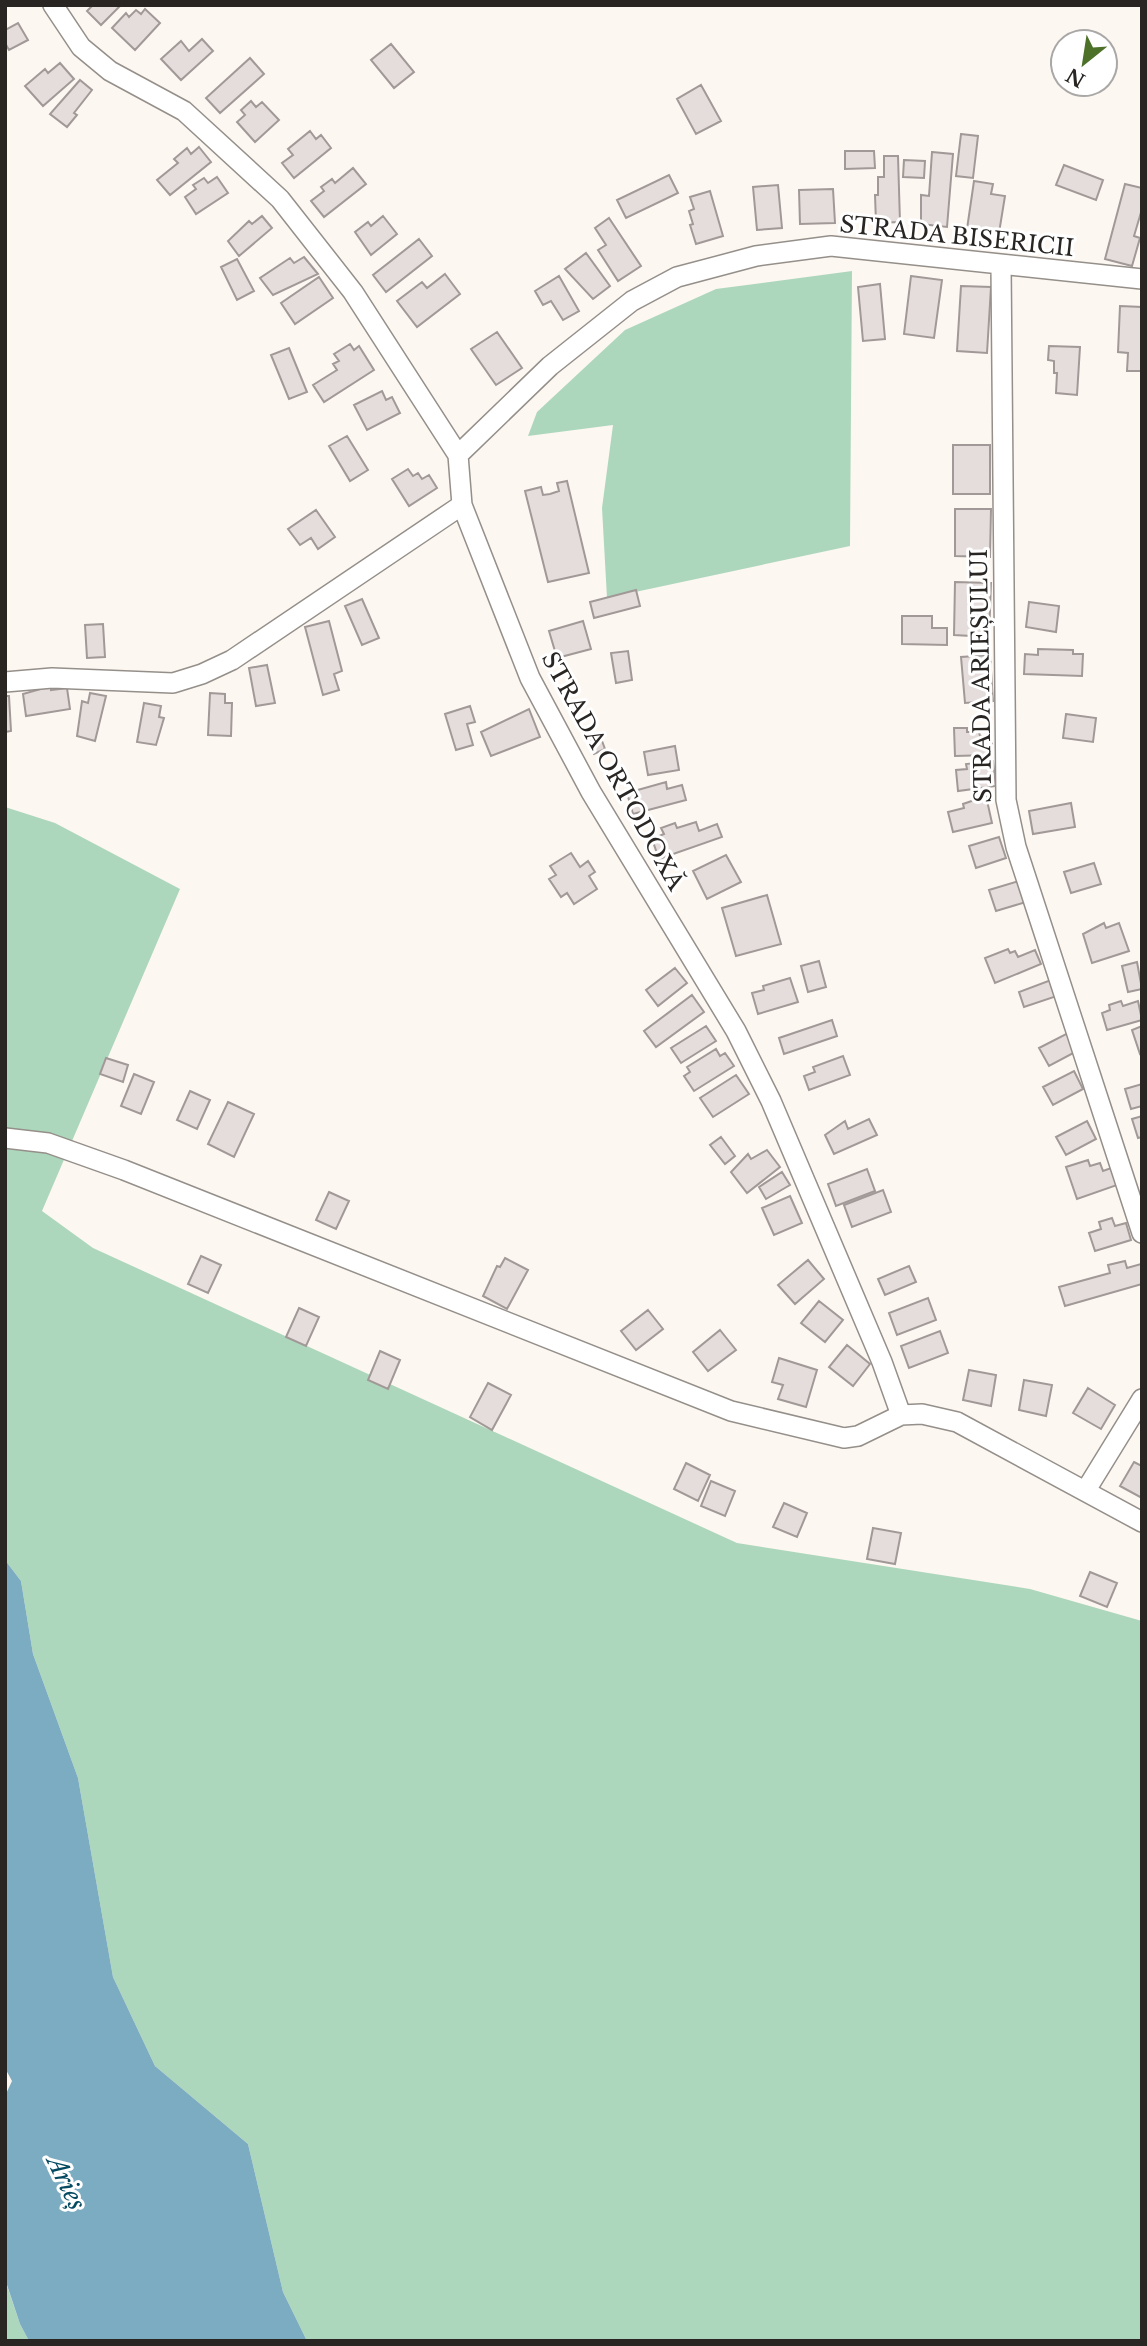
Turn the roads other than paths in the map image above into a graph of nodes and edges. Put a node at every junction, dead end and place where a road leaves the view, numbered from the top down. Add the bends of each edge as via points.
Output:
1 (53, 5) edge
2 (1001, 265) junction
3 (1142, 279) edge
4 (458, 455) junction
5 (462, 505) junction
6 (5, 682) edge
7 (5, 1138) edge
8 (1142, 1233) edge
9 (1142, 1399) edge
10 (901, 1415) junction
11 (1086, 1490) junction
12 (1142, 1522) edge

1 - 4 street, STRADA ORTODOXĂ via 81,47 110,71 184,111 280,199 353,292
2 - 3 street, STRADA BISERICII
2 - 4 street, STRADA BISERICII via 831,246 756,256 677,277 632,301 550,366
2 - 8 street, STRADA ARIEȘULUI via 1006,800 1016,847
4 - 5 street, STRADA ORTODOXĂ
5 - 6 street via 232,660 202,674 173,683 52,678
5 - 10 street, STRADA ORTODOXĂ via 530,678 591,792 736,1031 771,1101
7 - 10 street via 48,1143 124,1170 731,1412 844,1438
9 - 11 street
10 - 11 street via 922,1414 957,1422
11 - 12 street

